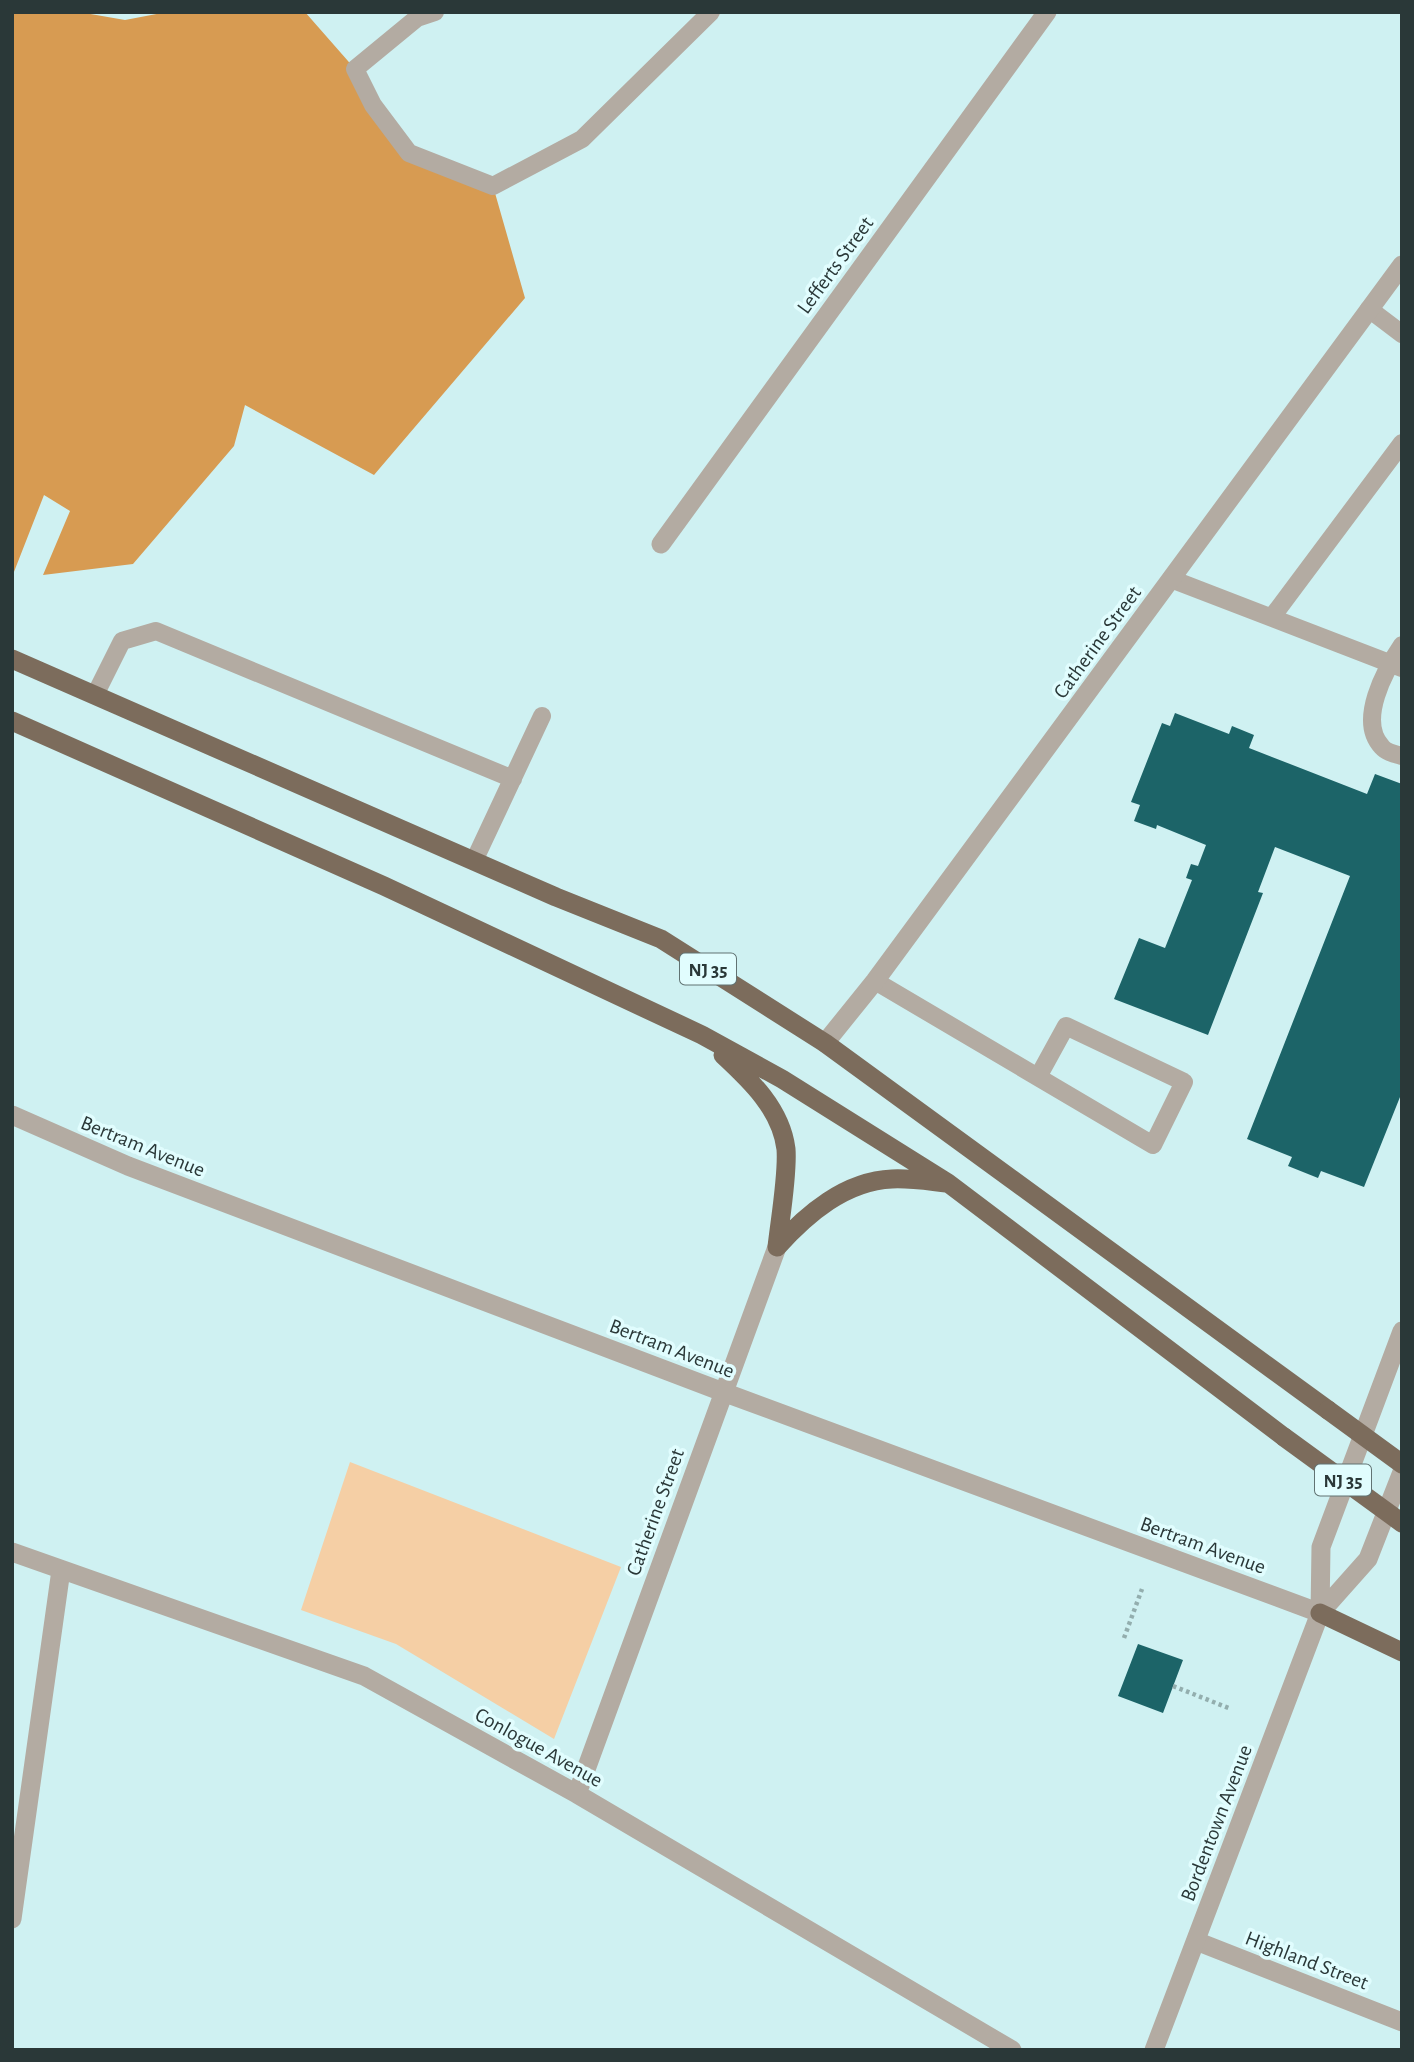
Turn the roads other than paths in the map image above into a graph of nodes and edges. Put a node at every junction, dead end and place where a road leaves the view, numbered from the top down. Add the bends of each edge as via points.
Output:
1 (435, 12) edge
2 (712, 12) edge
3 (1047, 12) edge
4 (1402, 265) edge
5 (1369, 309) junction
6 (1402, 334) edge
7 (1402, 443) edge
8 (661, 544) dead end
9 (1171, 579) junction
10 (1272, 617) junction
11 (1402, 645) edge
12 (12, 659) edge
13 (1396, 665) edge
14 (95, 695) junction
15 (542, 716) dead end
16 (12, 721) edge
17 (1402, 756) edge
18 (513, 779) junction
19 (474, 861) junction
20 (875, 981) junction
21 (702, 1035) junction
22 (825, 1043) junction
23 (1038, 1077) junction
24 (12, 1115) edge
25 (948, 1183) junction
26 (777, 1247) junction
27 (1402, 1331) edge
28 (723, 1392) junction
29 (1402, 1464) edge
30 (1402, 1472) edge
31 (1402, 1523) edge
32 (12, 1552) edge
33 (61, 1570) junction
34 (1320, 1612) junction
35 (1402, 1653) edge
36 (577, 1794) junction
37 (12, 1919) edge
38 (1196, 1941) junction
39 (1402, 2021) edge
40 (1012, 2050) edge
41 (1154, 2050) edge

1 - 2 lane via 416,18 355,69 373,106 409,153 493,186 582,139
3 - 8 street, Lefferts Street
4 - 5 street, Catherine Street
5 - 6 lane
5 - 9 street, Catherine Street
7 - 10 lane
9 - 10 lane
9 - 20 street, Catherine Street
10 - 13 lane
11 - 13 lane
12 - 14 highway, NJ 35
13 - 17 lane via 1370,720 1383,749
14 - 18 lane via 122,640 156,631
14 - 19 highway, NJ 35
15 - 18 lane
16 - 21 highway, NJ 35
18 - 19 lane
19 - 22 highway, NJ 35 via 661,939
20 - 22 street, Catherine Street
20 - 23 lane
21 - 25 highway, NJ 35 via 832,1108
21 - 26 highway via 755,1085 776,1118 786,1148
22 - 29 highway, NJ 35, bridge
23 - 23 lane via 1153,1144 1184,1082 1066,1026
24 - 28 street, Bertram Avenue via 128,1166
25 - 26 highway via 892,1179 868,1183 804,1218
25 - 31 highway, NJ 35, bridge
26 - 28 street, Catherine Street
27 - 34 street, Bordentown Avenue via 1321,1547
28 - 34 street, Bertram Avenue
28 - 36 street, Catherine Street
30 - 34 street, Bordentown Avenue via 1368,1559
32 - 33 street, Conlogue Avenue
33 - 36 street, Conlogue Avenue via 364,1676
33 - 37 street
34 - 35 highway
34 - 38 street, Bordentown Avenue
36 - 40 street, Conlogue Avenue
38 - 39 street, Highland Street
38 - 41 street, Bordentown Avenue

